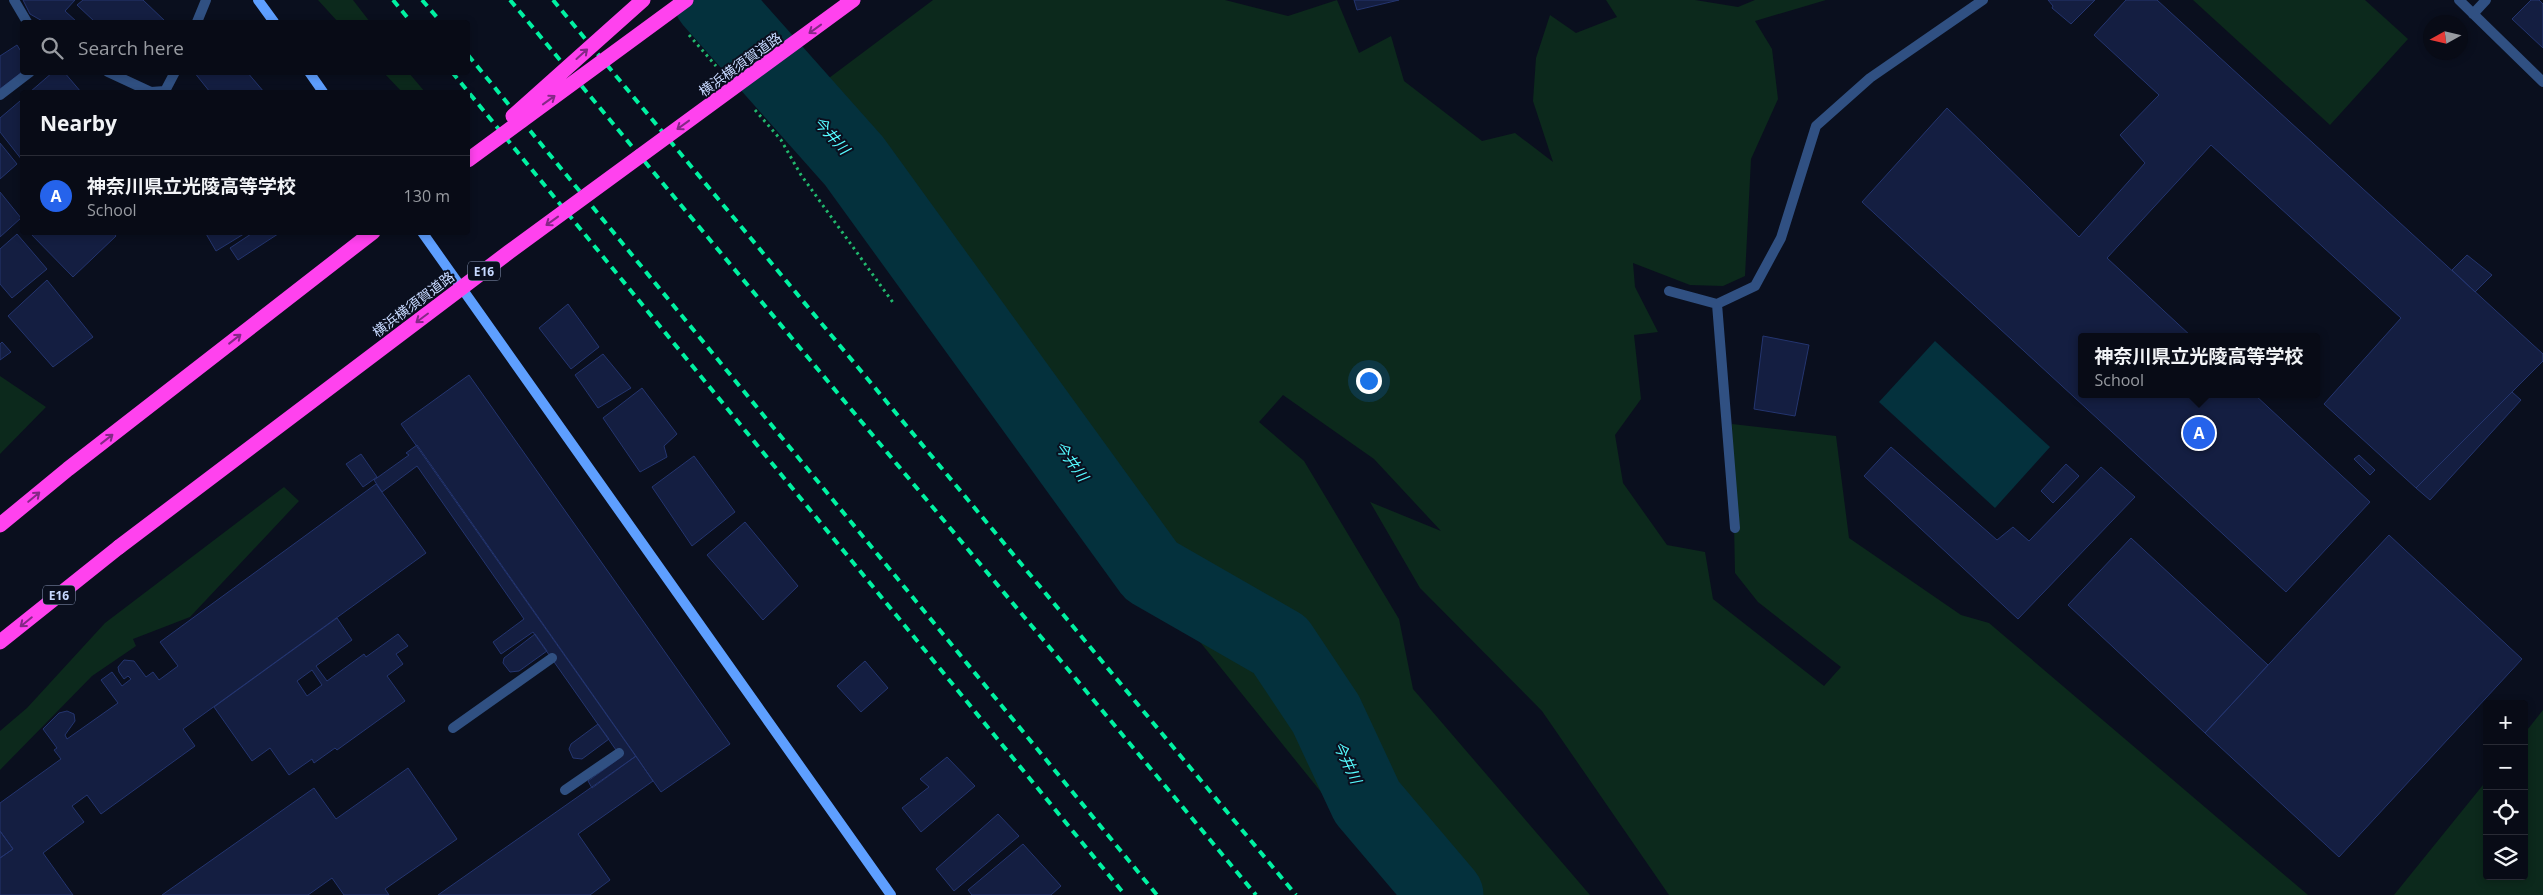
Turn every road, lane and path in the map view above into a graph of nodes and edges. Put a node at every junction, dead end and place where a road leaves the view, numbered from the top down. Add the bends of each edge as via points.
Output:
1 (14, 0) edge
2 (206, 0) edge
3 (258, 0) edge
4 (643, 0) edge
5 (686, 0) edge
6 (853, 0) edge
7 (1983, 0) edge
8 (2459, 0) edge
9 (2486, 0) edge
10 (2472, 14) junction
11 (26, 20) edge
12 (198, 20) edge
13 (273, 20) edge
14 (684, 30) dead end
15 (723, 74) dead end
16 (26, 75) edge
17 (114, 75) edge
18 (173, 75) edge
19 (311, 75) edge
20 (2543, 82) edge
21 (144, 90) edge
22 (165, 90) edge
23 (322, 90) edge
24 (0, 96) edge
25 (749, 103) dead end
26 (470, 156) edge
27 (470, 157) edge
28 (369, 235) edge
29 (424, 235) edge
30 (1669, 290) dead end
31 (894, 304) dead end
32 (1717, 304) junction
33 (0, 526) edge
34 (1735, 528) dead end
35 (0, 642) edge
36 (552, 658) dead end
37 (453, 728) dead end
38 (619, 753) dead end
39 (565, 790) dead end
40 (891, 895) edge

1 - 11 street
2 - 12 street
3 - 13 street
26 -> 4 highway, bridge
27 -> 5 highway, bridge
6 -> 35 highway, 横浜横須賀道路 / E16, bridge via 508,252 118,547
7 - 32 street via 1870,78 1816,126 1781,238 1764,270 1755,286
8 - 10 street
9 - 10 street
10 - 20 street
14 - 15 path
16 - 24 street
17 - 21 street
18 - 22 street
19 - 23 street
25 - 31 path via 781,140 801,175
33 -> 28 highway via 68,469
29 - 40 street
30 - 32 street
32 - 34 street
36 - 37 street
38 - 39 street

